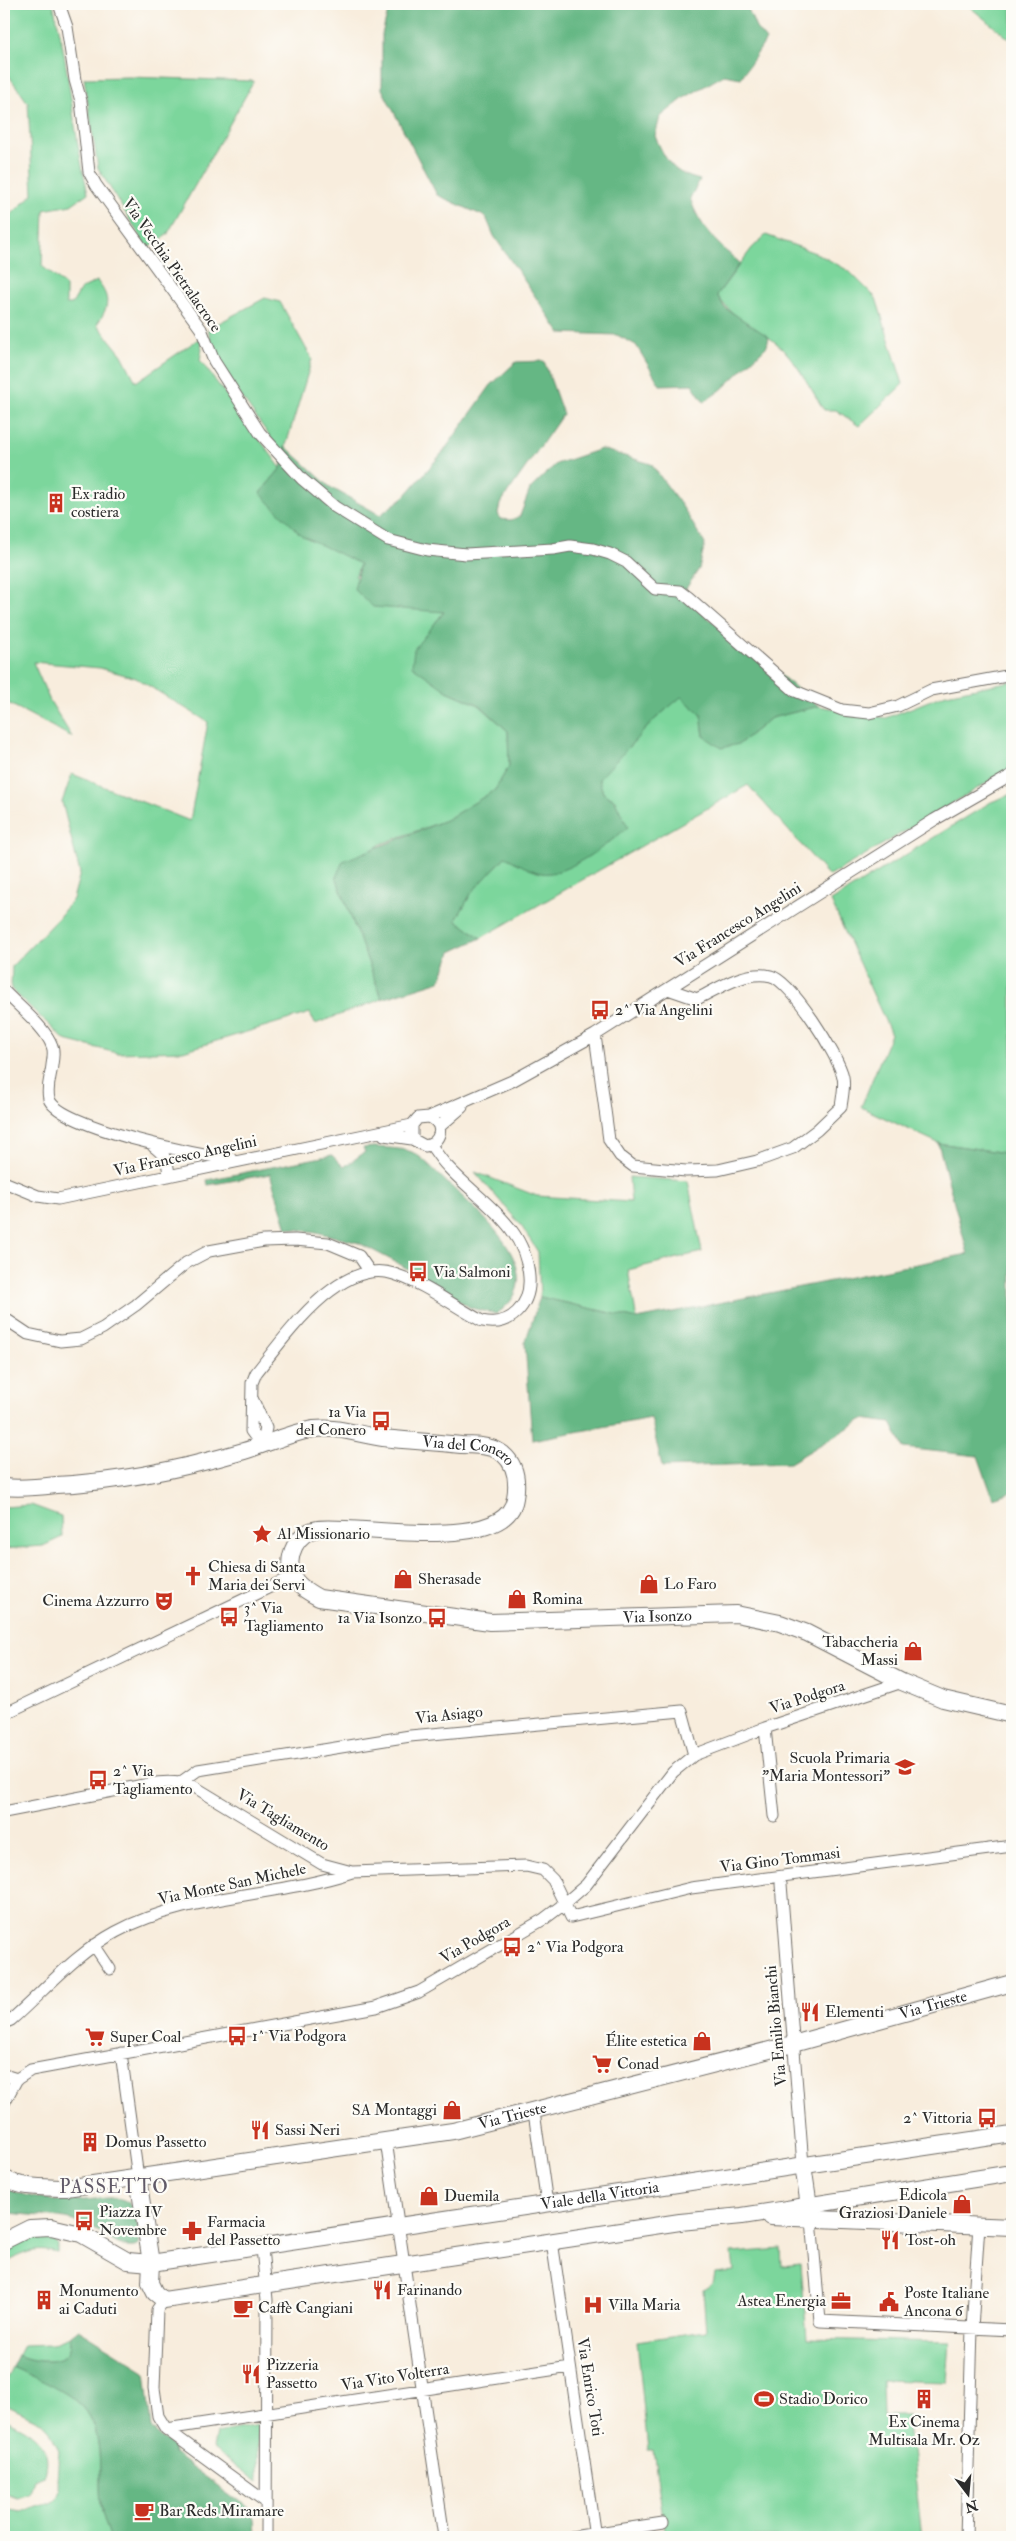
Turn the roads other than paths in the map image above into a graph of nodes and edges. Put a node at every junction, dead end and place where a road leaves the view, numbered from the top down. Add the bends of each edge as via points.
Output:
1 (60, 4) edge
2 (1012, 675) edge
3 (1012, 775) edge
4 (668, 989) junction
5 (4, 992) edge
6 (595, 1035) junction
7 (477, 1096) junction
8 (429, 1117) junction
9 (412, 1125) junction
10 (439, 1127) junction
11 (375, 1134) junction
12 (412, 1139) junction
13 (149, 1143) junction
14 (431, 1145) junction
15 (185, 1152) junction
16 (240, 1160) junction
17 (182, 1172) junction
18 (169, 1176) junction
19 (4, 1182) edge
20 (370, 1272) junction
21 (4, 1318) edge
22 (262, 1446) junction
23 (4, 1487) edge
24 (293, 1576) junction
25 (902, 1682) junction
26 (4, 1714) edge
27 (1012, 1715) edge
28 (765, 1728) junction
29 (694, 1755) junction
30 (181, 1782) junction
31 (4, 1812) edge
32 (774, 1816) dead end
33 (1012, 1846) edge
34 (352, 1872) junction
35 (780, 1884) dead end
36 (564, 1904) junction
37 (94, 1945) junction
38 (110, 1969) dead end
39 (1012, 1983) edge
40 (4, 2022) edge
41 (793, 2044) junction
42 (121, 2053) junction
43 (4, 2075) edge
44 (17, 2080) junction
45 (4, 2103) edge
46 (534, 2112) junction
47 (1012, 2134) edge
48 (386, 2141) junction
49 (804, 2165) junction
50 (1012, 2173) edge
51 (4, 2178) edge
52 (138, 2178) junction
53 (547, 2204) junction
54 (810, 2212) junction
55 (979, 2225) junction
56 (398, 2226) junction
57 (1012, 2227) edge
58 (4, 2241) edge
59 (552, 2241) junction
60 (262, 2248) junction
61 (151, 2263) junction
62 (403, 2264) junction
63 (267, 2285) junction
64 (164, 2300) junction
65 (972, 2328) junction
66 (1012, 2330) edge
67 (570, 2367) junction
68 (422, 2390) junction
69 (267, 2413) junction
70 (166, 2429) junction
71 (266, 2502) junction
72 (663, 2523) dead end
73 (595, 2536) edge
74 (266, 2537) edge
75 (444, 2537) edge
76 (572, 2537) edge
77 (966, 2537) edge

1 - 2 street, Via Vecchia Pietralacroce via 81,101 90,172 96,185 201,329 218,368 260,433 302,479 335,507 388,540 427,550 466,554 579,546 610,554 626,562 655,589 680,591 795,691 842,710 869,713 898,706 931,690
3 - 4 street, Via Francesco Angelini via 934,820
4 - 6 street, Via Francesco Angelini
4 - 6 street via 697,999 745,976 772,976 786,985 836,1056 844,1078 841,1107 793,1148 757,1161 718,1170 686,1171 633,1166 620,1156 609,1140
5 - 13 street via 45,1034 52,1046 48,1083 50,1099 60,1112
6 - 7 street, Via Francesco Angelini via 532,1071
7 - 8 street, Via Francesco Angelini
7 - 10 street, Via Francesco Angelini
8 - 9 street, Via Francesco Angelini via 418,1118
8 - 10 street via 436,1120
9 - 11 street, Via Francesco Angelini
9 - 12 street
10 - 14 street, Via Francesco Angelini via 438,1138
11 - 12 street, Via Francesco Angelini
11 - 16 street, Via Francesco Angelini
12 - 14 street, Via Francesco Angelini via 420,1145
13 - 15 street
13 - 18 street via 168,1160
14 - 20 street via 447,1166 517,1236 525,1251 528,1268 527,1295 511,1318 491,1323 395,1274
15 - 16 street
15 - 17 street
16 - 17 street, Via Francesco Angelini
17 - 18 street, Via Francesco Angelini
18 - 19 street, Via Francesco Angelini via 58,1199 38,1196
20 - 21 street via 359,1256 328,1243 264,1241 209,1251 186,1263 136,1305 82,1339 60,1341 28,1334
20 - 22 street via 345,1281 318,1302 256,1373 252,1384 251,1431
22 - 23 street, Via del Conero via 126,1479
22 - 24 street, Via del Conero via 295,1433 329,1428 382,1438 491,1447 510,1461 516,1476 515,1501 510,1512 492,1525 475,1530 384,1533 340,1529 305,1533 298,1539 291,1556
24 - 25 street, Via Isonzo via 302,1587 319,1598 490,1622 736,1614 780,1623 807,1633
24 - 26 street
25 - 27 street, Via Isonzo via 943,1700
25 - 28 street, Via Podgora
28 - 29 street, Via Podgora
28 - 32 street
29 - 30 street, Via Asiago via 682,1711 410,1736 198,1770
29 - 36 street, Via Podgora via 673,1772 586,1885
30 - 31 street, Via Tagliamento via 149,1784
30 - 34 street, Via Tagliamento via 193,1786 322,1864
33 - 36 street, Via Gino Tommasi via 691,1888 571,1918
34 - 36 street, Via Tagliamento via 526,1866 543,1870
34 - 37 street, Via Monte San Michele via 322,1882 206,1903 144,1919
35 - 41 street, Via Emilio Bianchi
36 - 42 street, Via Podgora via 544,1920 419,1992 376,2007
37 - 38 street
37 - 40 street, Via Monte San Michele via 59,1972 11,2020
39 - 41 street, Via Trieste
41 - 46 street, Via Trieste
41 - 49 street, Via Emilio Bianchi
42 - 44 street, Via Podgora via 31,2070
42 - 52 street
43 - 44 street
44 - 45 street
46 - 48 street, Via Trieste via 454,2131
46 - 53 street
47 - 49 street, Viale della Vittoria
48 - 52 street, Via Trieste
48 - 56 street
49 - 53 street, Viale della Vittoria
49 - 54 street
50 - 54 street
51 - 52 street, Via Trieste via 10,2182 66,2188
52 - 61 street
53 - 56 street, Viale della Vittoria
54 - 55 street
54 - 59 street via 680,2222
54 - 65 street via 820,2321
55 - 57 street
55 - 65 street
56 - 60 street, Viale della Vittoria
56 - 62 street
58 - 61 street, Viale della Vittoria via 30,2228 51,2227 81,2234 128,2261
59 - 62 street
59 - 67 street, Via Enrico Toti
60 - 61 street, Viale della Vittoria
60 - 63 street
61 - 64 street via 150,2283
62 - 63 street
62 - 68 street
63 - 64 street
63 - 69 street
64 - 70 street via 157,2310 154,2388 158,2416
65 - 66 street
65 - 77 street
67 - 68 street, Via Vito Volterra
67 - 73 street, Via Enrico Toti
68 - 69 street, Via Vito Volterra
68 - 75 street
69 - 70 street, Via Vito Volterra
69 - 71 street
70 - 71 street
71 - 74 street
72 - 73 street
73 - 76 street

